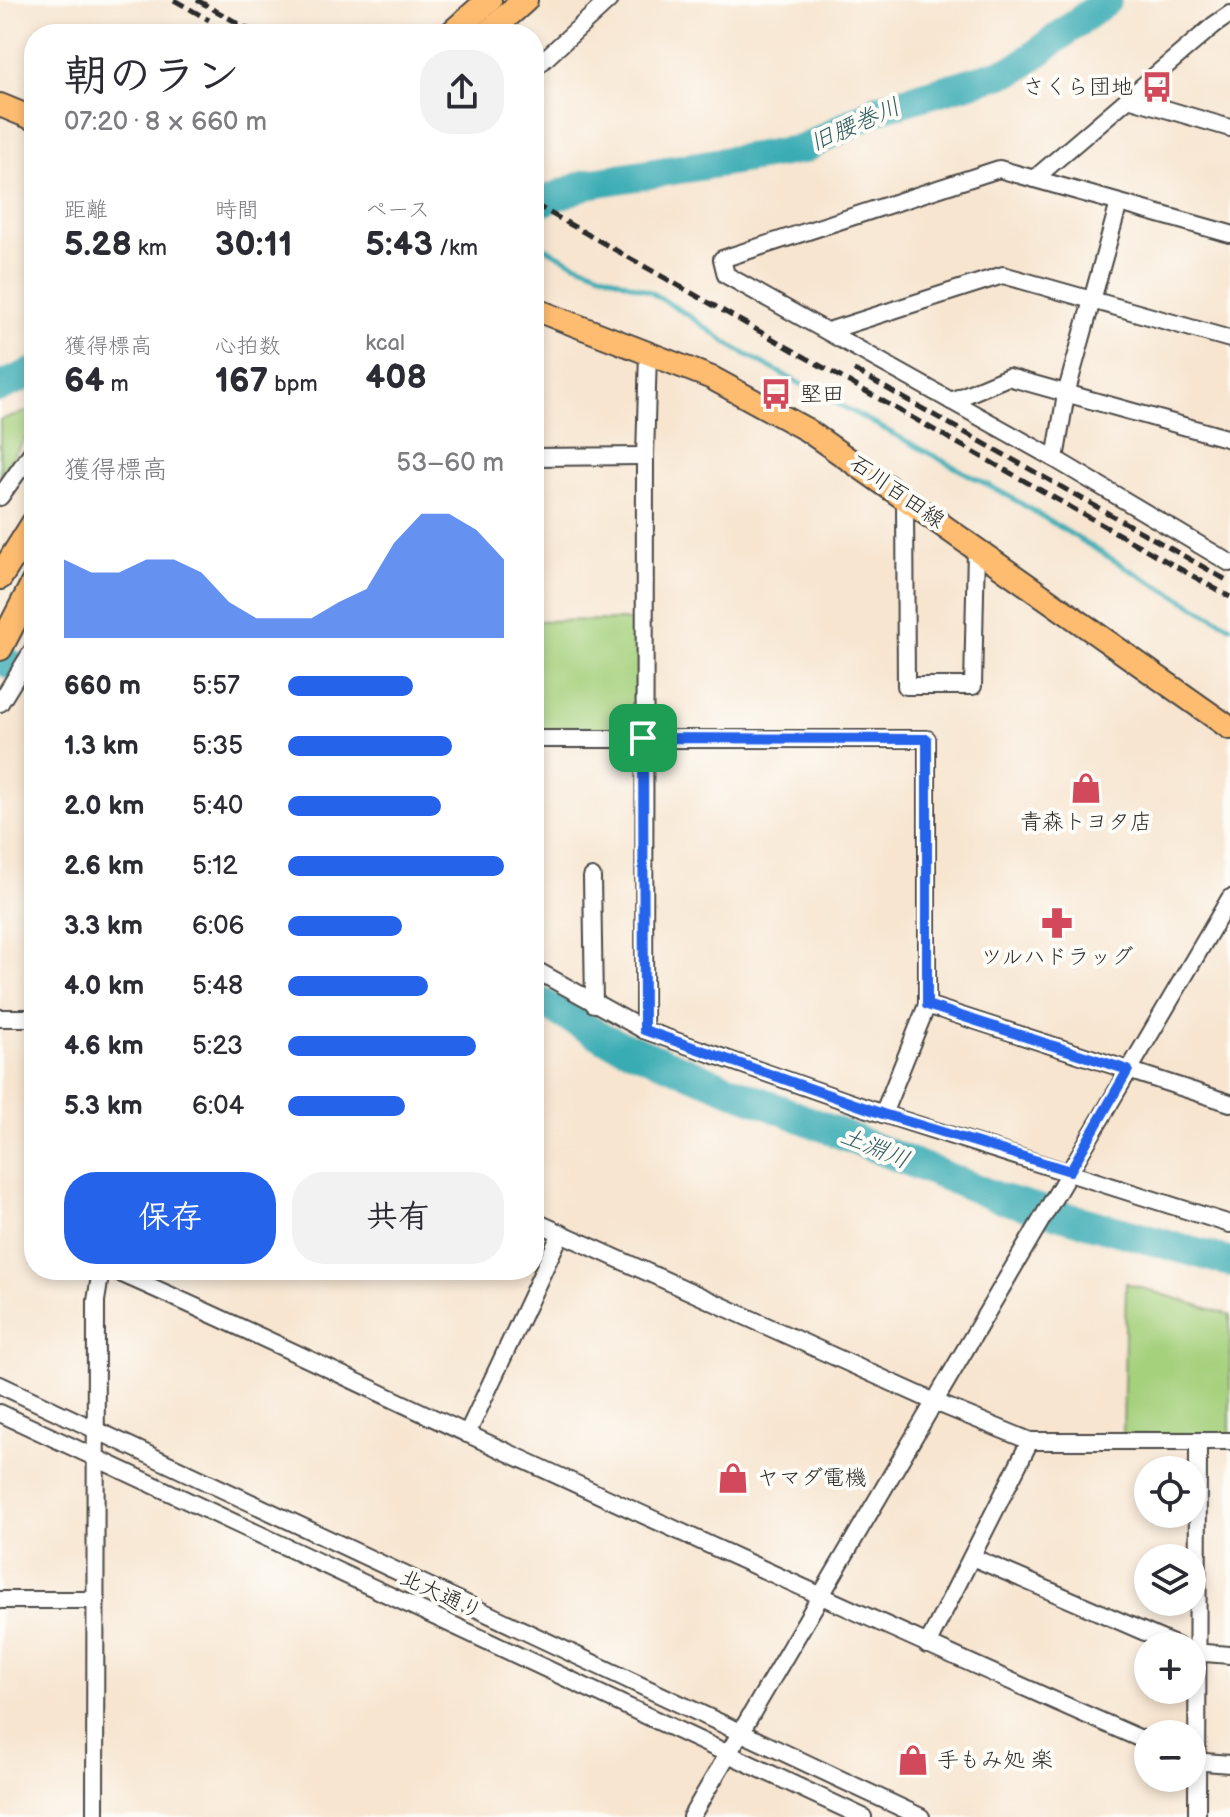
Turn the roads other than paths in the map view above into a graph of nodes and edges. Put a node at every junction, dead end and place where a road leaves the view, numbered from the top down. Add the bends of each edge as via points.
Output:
1 (489, 0) edge
2 (525, 0) edge
3 (609, 0) edge
4 (1230, 14) edge
5 (462, 24) edge
6 (498, 24) edge
7 (1222, 27) edge
8 (544, 60) edge
9 (1128, 98) junction
10 (0, 105) edge
11 (24, 115) edge
12 (1230, 128) edge
13 (1034, 179) junction
14 (1119, 203) junction
15 (1230, 234) edge
16 (1092, 301) junction
17 (544, 313) edge
18 (828, 331) junction
19 (1230, 339) edge
20 (648, 353) junction
21 (1066, 394) junction
22 (951, 401) junction
23 (1230, 439) edge
24 (645, 456) junction
25 (544, 457) edge
26 (1055, 459) junction
27 (24, 463) edge
28 (0, 497) edge
29 (905, 498) junction
30 (24, 524) edge
31 (24, 539) edge
32 (976, 548) junction
33 (0, 556) edge
34 (1230, 563) edge
35 (0, 577) edge
36 (24, 586) edge
37 (24, 594) edge
38 (9, 613) edge
39 (0, 648) edge
40 (24, 664) edge
41 (0, 702) edge
42 (1230, 728) edge
43 (643, 738) junction
44 (544, 739) edge
45 (592, 877) dead end
46 (1230, 898) edge
47 (544, 975) edge
48 (594, 1004) junction
49 (927, 1005) junction
50 (24, 1015) edge
51 (0, 1018) edge
52 (644, 1030) junction
53 (1128, 1070) junction
54 (1230, 1103) edge
55 (883, 1114) junction
56 (1068, 1175) junction
57 (1230, 1224) edge
58 (544, 1225) edge
59 (561, 1233) junction
60 (544, 1269) edge
61 (99, 1280) edge
62 (136, 1280) edge
63 (539, 1280) edge
64 (0, 1385) edge
65 (935, 1402) junction
66 (0, 1413) edge
67 (96, 1430) junction
68 (467, 1434) junction
69 (1030, 1441) junction
70 (1198, 1441) junction
71 (1230, 1441) edge
72 (96, 1458) junction
73 (972, 1557) junction
74 (819, 1596) junction
75 (0, 1600) edge
76 (96, 1600) junction
77 (1145, 1632) edge
78 (1195, 1632) edge
79 (927, 1645) junction
80 (1206, 1654) edge
81 (1230, 1655) edge
82 (741, 1733) junction
83 (1134, 1736) edge
84 (728, 1754) junction
85 (1206, 1763) edge
86 (1230, 1764) edge
87 (1196, 1792) edge
88 (95, 1817) edge
89 (691, 1817) edge
90 (863, 1817) edge
91 (921, 1817) edge
92 (1197, 1817) edge

1 - 5 highway
2 - 6 highway
3 - 8 street
4 - 7 street
7 - 9 street
9 - 12 street
9 - 13 street
10 - 11 main road
13 - 14 street
13 - 18 street via 999,169 722,259 726,275
14 - 15 street
14 - 16 street
16 - 18 street via 1003,275
16 - 19 street
16 - 21 street
17 - 20 main road, 石川百田線
18 - 22 street
20 - 24 street
20 - 29 main road, 石川百田線 via 767,406
21 - 22 street via 1008,377
21 - 23 street
21 - 26 street
22 - 26 street
24 - 25 street
24 - 43 street
26 - 34 street
27 - 28 street
29 - 32 main road, 石川百田線
29 - 32 street via 906,686 973,686
30 - 33 highway
31 - 35 highway
32 - 42 main road, 石川百田線
36 - 38 highway
37 - 38 highway
38 - 39 highway
40 - 41 street
43 - 44 street
43 - 49 street via 927,739
43 - 52 street
45 - 48 street
46 - 53 street
47 - 48 street
48 - 52 street
49 - 53 street
49 - 55 street
50 - 51 street
52 - 55 street
53 - 54 street
53 - 56 street
55 - 56 street
56 - 57 street
56 - 65 street
58 - 59 street
59 - 60 street
59 - 65 street
61 - 67 street
62 - 68 street
63 - 68 street
64 - 67 street
65 - 69 street
65 - 74 street
66 - 72 street, 北大通り
67 - 72 street
67 - 82 street
68 - 74 street
69 - 70 street
69 - 73 street
70 - 71 street
70 - 78 street
72 - 76 street
72 - 84 street, 北大通り
73 - 77 street
73 - 79 street
74 - 79 street
74 - 82 street
75 - 76 street
76 - 88 street
79 - 83 street
80 - 81 street
82 - 84 street
82 - 91 street
84 - 89 street
84 - 90 street, 北大通り
85 - 86 street
87 - 92 street

